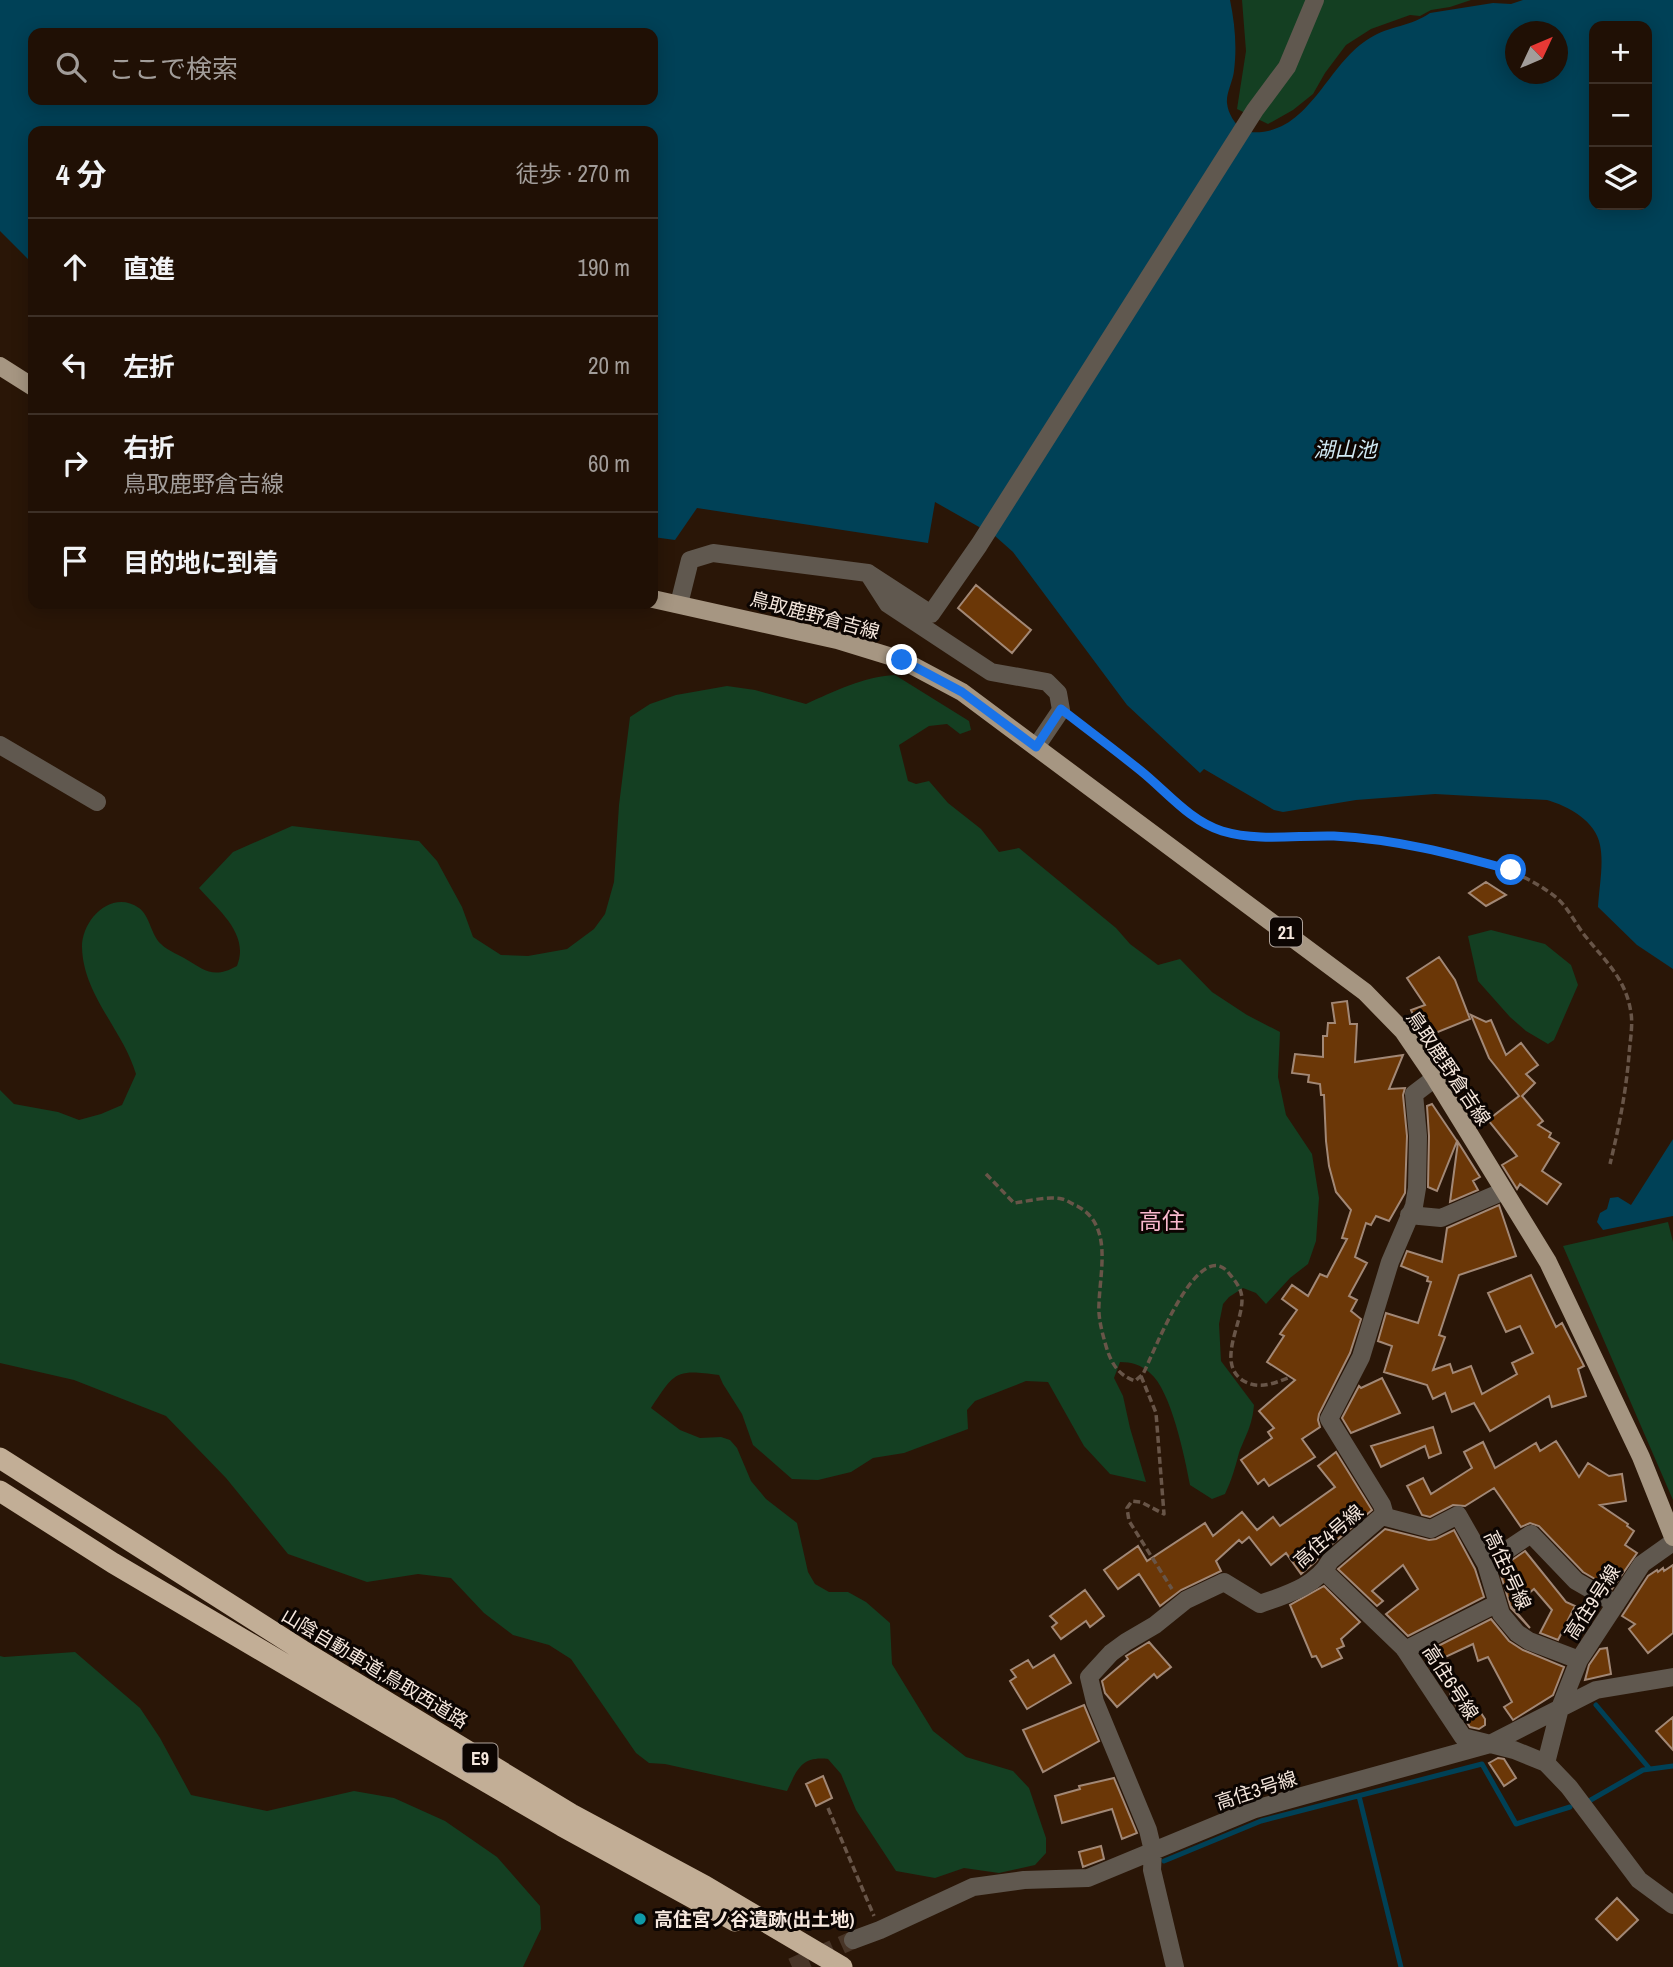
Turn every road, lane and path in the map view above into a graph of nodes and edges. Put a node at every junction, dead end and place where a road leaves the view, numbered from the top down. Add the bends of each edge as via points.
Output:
1 (1315, 0) edge
2 (0, 366) edge
3 (28, 384) edge
4 (867, 572) junction
5 (658, 600) edge
6 (680, 604) junction
7 (1061, 709) junction
8 (0, 745) edge
9 (1036, 747) junction
10 (97, 802) dead end
11 (1435, 1078) junction
12 (1610, 1164) dead end
13 (986, 1174) dead end
14 (1504, 1191) junction
15 (1409, 1215) junction
16 (1141, 1377) junction
17 (1288, 1378) dead end
18 (0, 1458) edge
19 (0, 1491) edge
20 (1382, 1517) junction
21 (1673, 1536) edge
22 (1673, 1542) edge
23 (1486, 1564) junction
24 (1324, 1571) junction
25 (1182, 1603) junction
26 (1496, 1604) junction
27 (1616, 1604) junction
28 (1405, 1650) junction
29 (1579, 1660) junction
30 (1673, 1677) edge
31 (1560, 1708) junction
32 (1490, 1744) junction
33 (1546, 1763) junction
34 (828, 1808) dead end
35 (1153, 1852) junction
36 (1673, 1905) edge
37 (880, 1930) junction
38 (853, 1940) tunnel mouth
39 (816, 1967) edge
40 (842, 1967) edge
41 (1175, 1967) edge

1 - 4 street via 1287,68 1255,110 931,614
2 - 3 main road
4 - 6 street via 713,553 691,560
4 - 7 street via 888,604 990,672 1047,681 1058,693
5 - 6 main road, 鳥取鹿野倉吉線 / 21
6 - 9 main road, 鳥取鹿野倉吉線 / 21 via 902,660 962,692
7 - 9 street
7 - 12 path via 1178,804 1221,831 1254,837 1333,836 1413,845 1511,870 1560,901 1624,984 1631,1013 1625,1100
8 - 10 street
9 - 11 main road, 鳥取鹿野倉吉線 / 21 via 1365,992 1403,1031
11 - 14 main road, 鳥取鹿野倉吉線 / 21
11 - 15 street, 高住4号線 via 1415,1094 1417,1188
13 - 16 path via 1014,1203 1063,1199 1095,1222 1101,1236 1100,1327 1116,1369 1135,1381
14 - 15 street via 1441,1218
14 - 21 main road, 鳥取鹿野倉吉線 / 21 via 1548,1262 1641,1457
15 - 20 street, 高住4号線 via 1360,1357 1329,1419 1382,1505
16 - 17 path via 1184,1290 1198,1273 1214,1265 1223,1266 1239,1285 1242,1299 1230,1360 1236,1375 1250,1385 1266,1386
16 - 25 path via 1156,1413 1164,1514 1141,1502 1132,1501 1126,1508 1129,1521
18 - 40 highway, 山陰自動車道;鳥取西道路 / E9 via 571,1814
19 - 39 highway, E9 via 113,1563 562,1826
20 - 23 street, 高住5号線 via 1431,1529 1458,1515
20 - 24 street, 高住4号線
22 - 27 street, 高住9号線 via 1642,1564
23 - 26 street, 高住5号線
23 - 27 street via 1531,1534 1576,1581
24 - 25 street, 高住4号線 via 1298,1590 1260,1604 1224,1583
24 - 28 street, 高住6号線
25 - 35 street, 高住4号線 via 1111,1653 1089,1677
26 - 28 street
26 - 29 street, 高住5号線 via 1517,1633
27 - 29 street, 高住9号線
28 - 32 street, 高住6号線 via 1462,1737
29 - 31 street
30 - 31 street, 高住3号線 via 1596,1690
31 - 32 street, 高住3号線
31 - 33 street
32 - 33 street, 高住6号線
32 - 35 street, 高住3号線 via 1255,1809
33 - 36 street, 高住6号線 via 1639,1880
34 - 37 path
35 - 37 street, 高住3号線 via 1088,1878 973,1886
35 - 41 street via 1152,1870
37 - 38 street, 高住3号線

